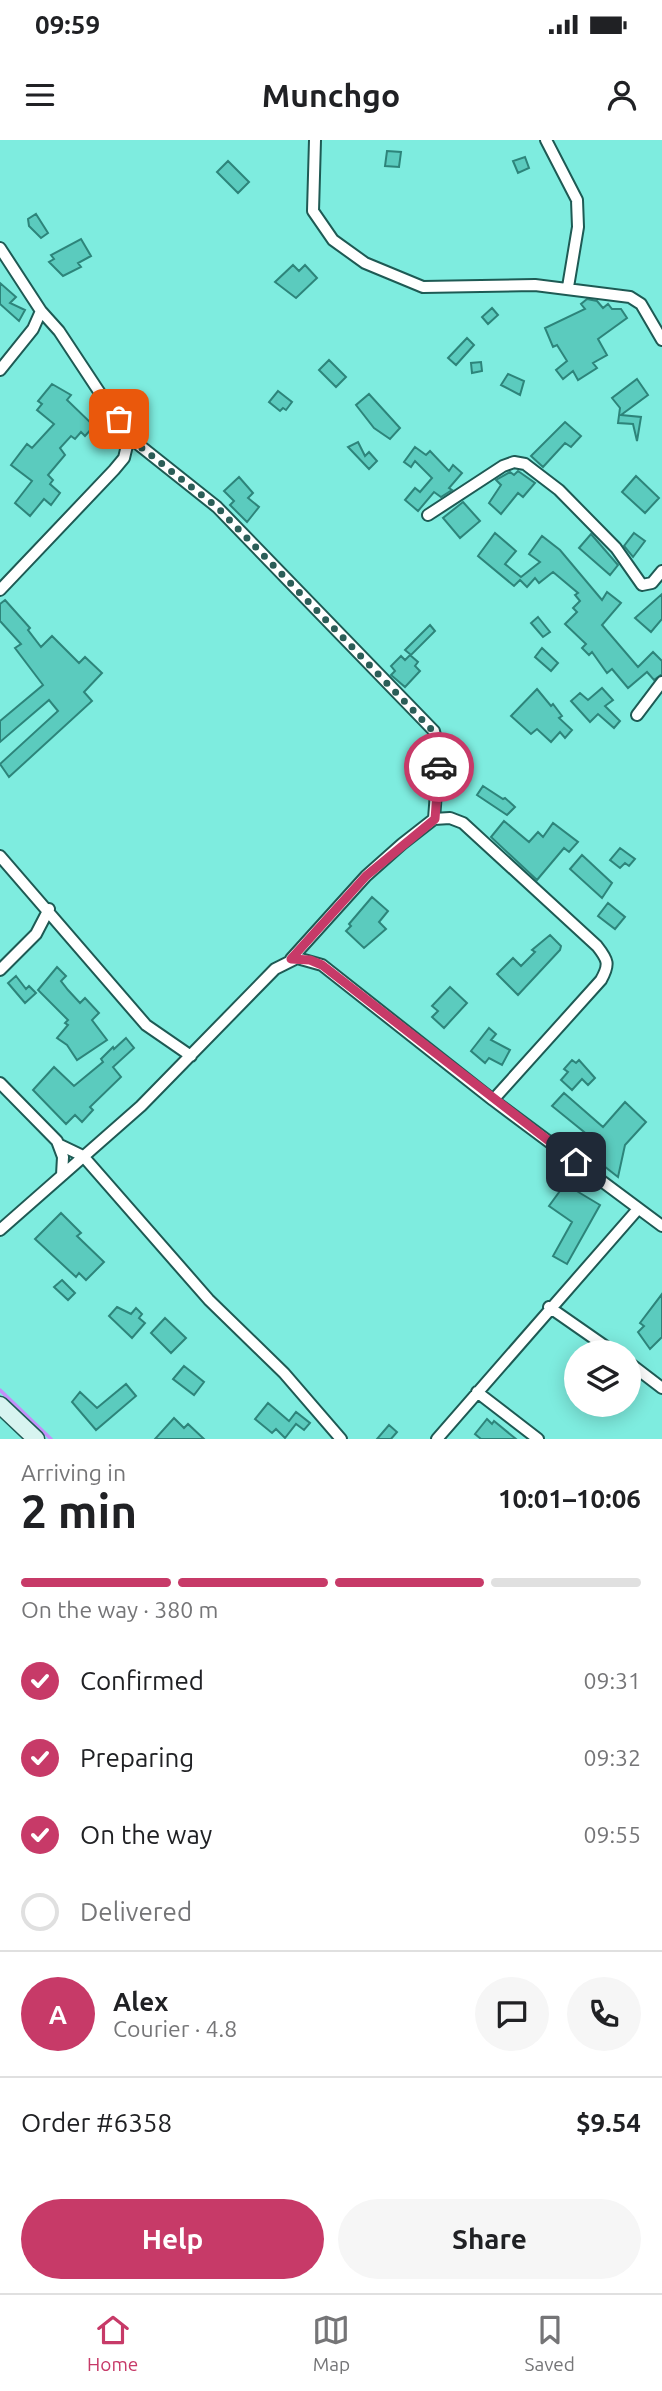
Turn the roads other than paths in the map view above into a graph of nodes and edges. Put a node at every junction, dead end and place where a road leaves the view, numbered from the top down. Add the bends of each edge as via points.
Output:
1 (315, 140) edge
2 (546, 140) edge
3 (0, 248) edge
4 (568, 287) junction
5 (41, 310) junction
6 (662, 340) edge
7 (0, 370) edge
8 (129, 438) junction
9 (428, 514) dead end
10 (662, 571) edge
11 (0, 590) edge
12 (662, 682) edge
13 (637, 715) dead end
14 (435, 819) junction
15 (0, 856) edge
16 (49, 909) junction
17 (291, 959) junction
18 (0, 970) edge
19 (191, 1056) junction
20 (0, 1083) edge
21 (493, 1100) junction
22 (60, 1145) junction
23 (83, 1156) junction
24 (62, 1175) junction
25 (638, 1209) junction
26 (662, 1226) edge
27 (0, 1230) edge
28 (549, 1307) junction
29 (596, 1340) edge
30 (641, 1372) edge
31 (662, 1388) edge
32 (477, 1392) junction
33 (0, 1405) edge
34 (36, 1439) edge
35 (341, 1439) edge
36 (437, 1439) edge
37 (538, 1439) edge

1 - 4 street via 313,211 333,240 365,262 423,287
2 - 4 street via 577,200 578,228
3 - 5 street
4 - 6 street via 634,298
5 - 7 street via 33,329
5 - 8 street
8 - 11 street via 124,458 114,470
8 - 14 street via 217,507 434,732 439,753
9 - 10 street via 503,466 525,464 567,498 616,548 642,585 652,583
12 - 13 street
14 - 17 street via 366,876
14 - 21 street via 450,818 476,832 608,959 601,980
15 - 16 street
16 - 18 street via 36,934
16 - 19 street via 146,1025
17 - 19 street via 275,969
17 - 21 street via 322,965
19 - 23 street
20 - 22 street
21 - 25 street
22 - 23 street
22 - 24 street
23 - 24 street
23 - 35 street via 209,1300 284,1373
24 - 27 street
25 - 26 street
25 - 28 street
28 - 29 street
28 - 32 street
30 - 31 street
32 - 36 street
32 - 37 street
33 - 34 main road

